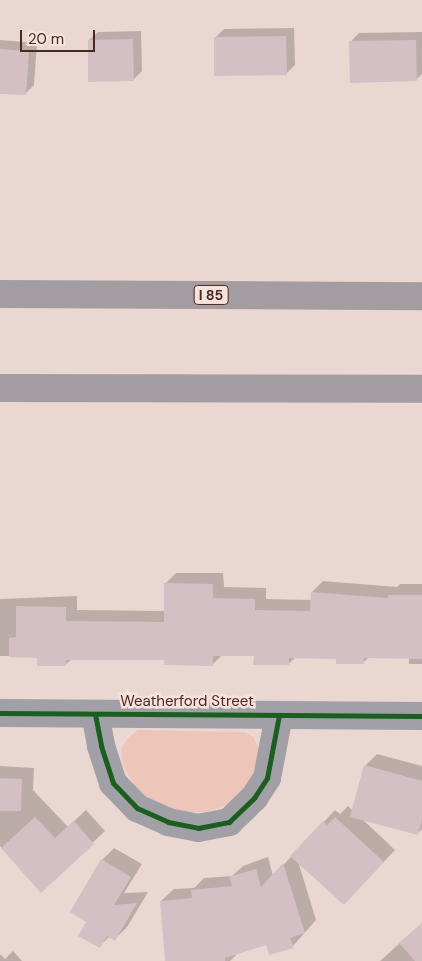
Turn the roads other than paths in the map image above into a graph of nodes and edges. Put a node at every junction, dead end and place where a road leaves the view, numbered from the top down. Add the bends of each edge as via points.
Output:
1 (0, 294) edge
2 (422, 296) edge
3 (0, 388) edge
4 (422, 389) edge
5 (0, 713) edge
6 (95, 714) junction
7 (279, 715) junction
8 (422, 716) edge

1 - 2 highway, I 85
3 - 4 highway
5 - 6 street, Weatherford Street
6 - 7 street, Weatherford Street
6 - 7 street via 113,783 137,808 168,822 198,828 229,822 254,798 268,778
7 - 8 street, Weatherford Street

